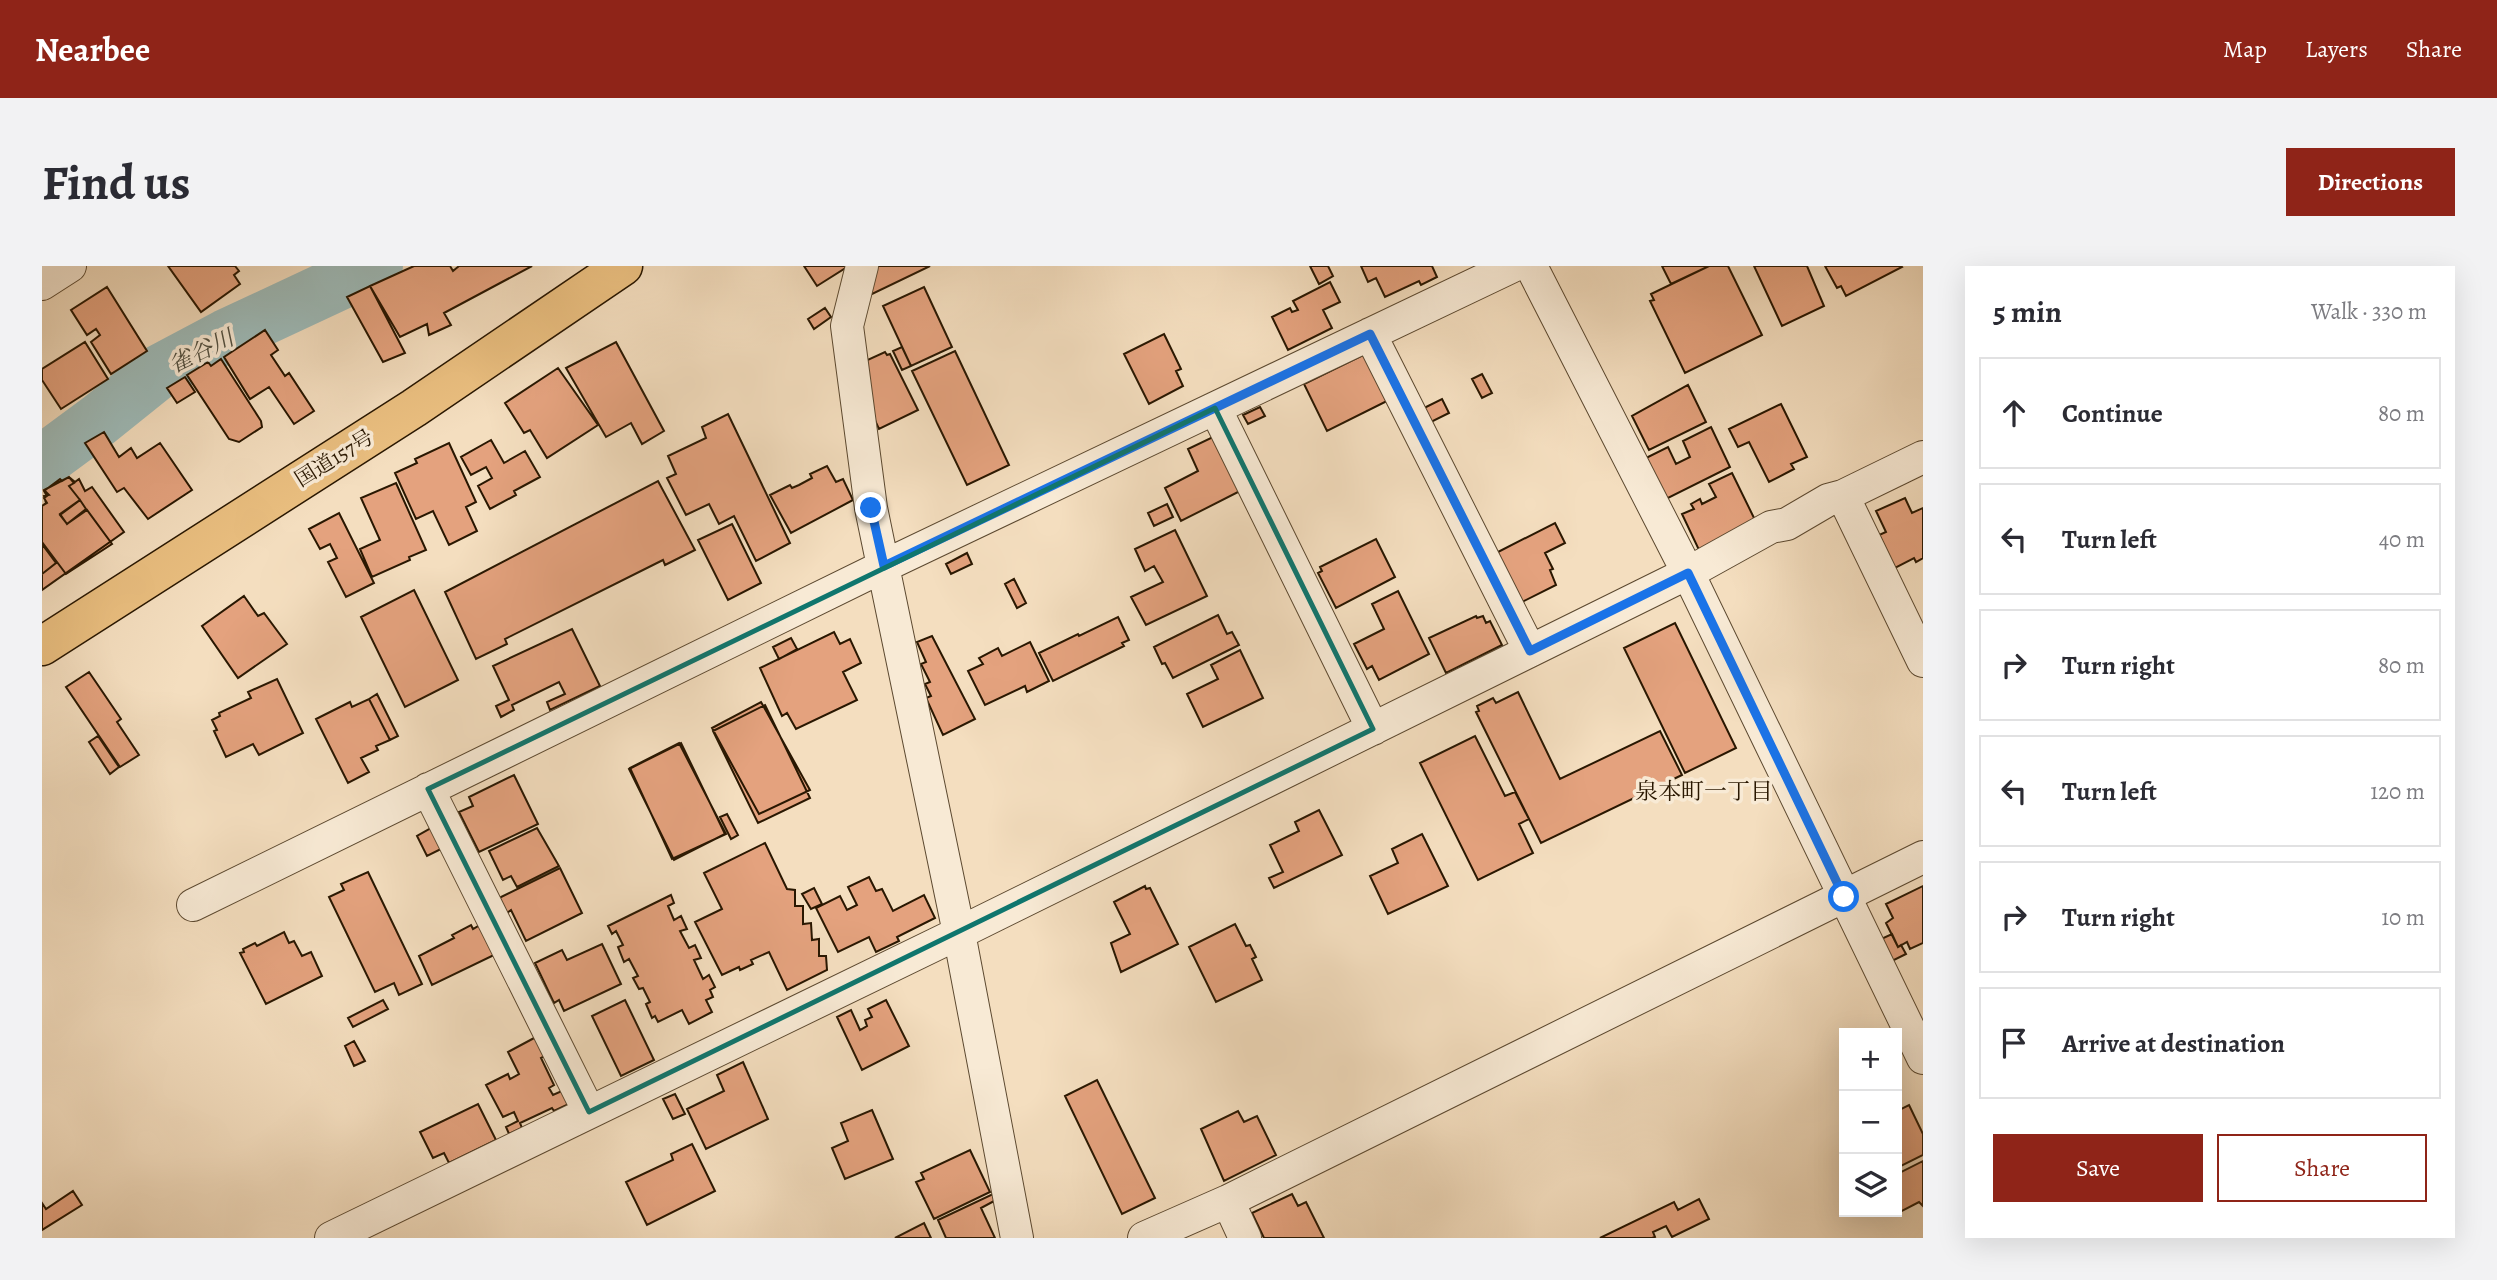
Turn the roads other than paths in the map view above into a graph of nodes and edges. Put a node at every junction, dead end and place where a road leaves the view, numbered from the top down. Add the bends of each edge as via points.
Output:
1 (624, 266) edge
2 (862, 266) edge
3 (1513, 266) edge
4 (1531, 266) edge
5 (1370, 334) junction
6 (1215, 408) junction
7 (1923, 457) edge
8 (1843, 496) junction
9 (884, 566) junction
10 (1688, 573) junction
11 (42, 646) edge
12 (1530, 651) junction
13 (1923, 661) edge
14 (1373, 729) junction
15 (428, 789) junction
16 (1923, 857) edge
17 (1844, 897) junction
18 (193, 905) dead end
19 (959, 933) junction
20 (1923, 1058) edge
21 (589, 1112) junction
22 (1228, 1201) junction
23 (331, 1238) edge
24 (1017, 1238) edge
25 (1144, 1238) edge
26 (1245, 1238) edge

1 - 11 highway, 国道157号 via 414,408
2 - 9 street via 847,326 871,508
3 - 5 street
4 - 10 street
5 - 6 street
5 - 12 street
6 - 9 street
6 - 14 street
7 - 8 street
8 - 10 street via 1772,527
8 - 13 street
9 - 15 street
9 - 19 street
10 - 12 street
10 - 17 street
12 - 14 street
14 - 19 street
15 - 18 street
15 - 21 street
16 - 17 street
17 - 20 street
17 - 22 street
19 - 21 street
19 - 24 street
21 - 23 street
22 - 25 street
22 - 26 street

